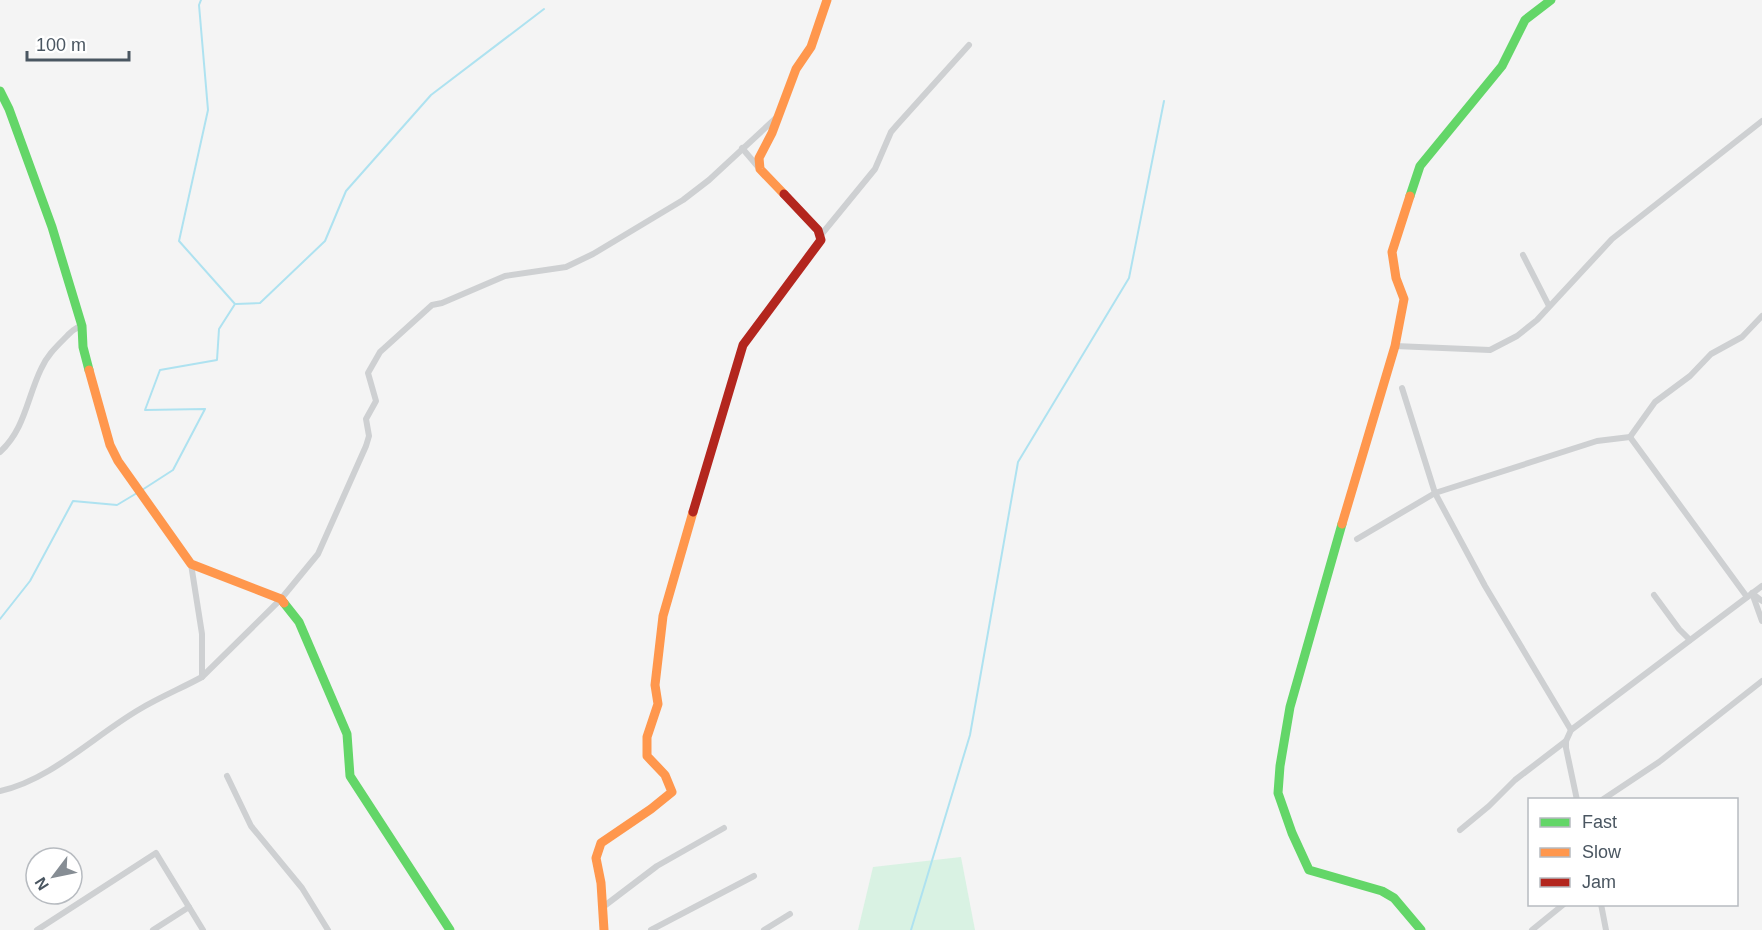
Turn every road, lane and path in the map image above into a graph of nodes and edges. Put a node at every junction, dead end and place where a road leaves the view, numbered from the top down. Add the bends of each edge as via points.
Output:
1 (827, 0) edge
2 (1551, 0) edge
3 (969, 45) dead end
4 (0, 91) edge
5 (778, 117) junction
6 (1762, 121) edge
7 (742, 148) junction
8 (760, 169) junction
9 (821, 235) junction
10 (1523, 255) dead end
11 (1549, 306) junction
12 (1762, 316) edge
13 (82, 326) junction
14 (1395, 346) junction
15 (1402, 388) dead end
16 (1630, 437) junction
17 (0, 452) edge
18 (1436, 493) junction
19 (1357, 539) dead end
20 (191, 564) junction
21 (1762, 586) edge
22 (1654, 595) dead end
23 (1750, 595) junction
24 (281, 598) junction
25 (1762, 602) edge
26 (1762, 621) edge
27 (1690, 640) junction
28 (202, 677) junction
29 (1762, 681) edge
30 (1571, 730) junction
31 (1566, 741) junction
32 (227, 776) dead end
33 (0, 791) edge
34 (1577, 798) edge
35 (1605, 798) edge
36 (724, 828) dead end
37 (1460, 830) dead end
38 (754, 876) dead end
39 (1562, 906) edge
40 (1600, 906) edge
41 (189, 907) junction
42 (603, 907) junction
43 (790, 914) dead end
44 (37, 930) edge
45 (153, 930) edge
46 (203, 930) edge
47 (328, 930) edge
48 (450, 930) edge
49 (604, 930) edge
50 (651, 930) edge
51 (764, 930) edge
52 (1421, 930) edge
53 (1532, 930) edge
54 (1606, 930) edge

1 - 5 street via 811,47 796,69
2 - 14 street via 1525,20 1502,66 1420,166 1392,252 1404,298
3 - 9 street via 891,132 874,169
4 - 13 street via 49,218
5 - 7 street
5 - 8 street via 759,158
6 - 11 street via 1612,239
7 - 8 street
7 - 24 street via 683,200 593,254 566,267 505,276 432,305 380,352 368,373 376,401 366,419 366,446 318,554
8 - 9 street
9 - 42 street via 814,251 738,357 663,616 655,685 658,704 647,737 647,756 664,775 672,792 601,843 596,858
10 - 11 street
11 - 14 street via 1517,336 1490,350
12 - 16 street via 1742,337 1711,354 1690,376 1655,402
13 - 17 street via 54,348 41,367 18,429
13 - 20 street via 83,347 110,445 138,492
14 - 52 street via 1290,707 1278,793 1310,870 1382,891 1394,898
15 - 18 street
16 - 18 street via 1597,441
16 - 23 street
18 - 19 street
18 - 30 street via 1485,586
20 - 24 street
20 - 28 street via 202,634
21 - 23 street
22 - 27 street
23 - 25 street
23 - 26 street
23 - 27 street
24 - 28 street
24 - 48 street via 299,622 347,734 350,776
27 - 30 street
28 - 33 street via 140,708 37,777
29 - 35 street via 1659,762
30 - 31 street
31 - 34 street
31 - 37 street
32 - 47 street via 251,826 302,888
36 - 42 street via 657,866
38 - 50 street
39 - 53 street
40 - 54 street
41 - 44 street via 156,853
41 - 45 street
41 - 46 street
42 - 49 street
43 - 51 street

